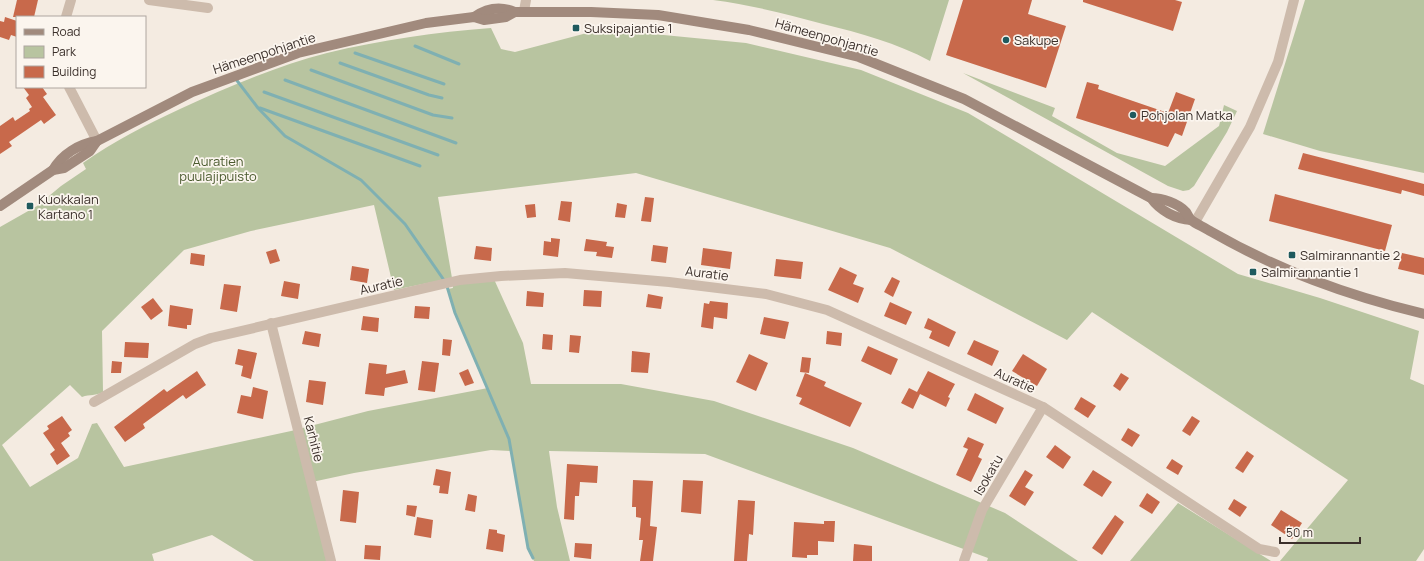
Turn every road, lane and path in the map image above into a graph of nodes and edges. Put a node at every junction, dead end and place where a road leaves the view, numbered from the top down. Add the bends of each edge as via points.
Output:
1 (71, 0) edge
2 (149, 0) edge
3 (526, 0) edge
4 (1294, 0) edge
5 (208, 8) dead end
6 (520, 11) junction
7 (66, 16) edge
8 (70, 88) edge
9 (97, 140) junction
10 (0, 206) edge
11 (1193, 221) junction
12 (1424, 314) edge
13 (271, 323) junction
14 (94, 402) dead end
15 (1043, 407) junction
16 (1275, 552) dead end
17 (331, 561) edge
18 (964, 561) edge

1 - 7 street
2 - 5 street
3 - 6 street
4 - 11 street via 1278,62 1250,127
6 - 9 main road, Hämeenpohjantie via 506,17 484,20 474,16 426,23 298,53 192,92
6 - 11 main road, Hämeenpohjantie via 658,15 749,30 859,57 964,99 1151,198 1157,207 1181,220
8 - 9 street
9 - 10 main road, Hämeenpohjantie via 90,151 64,168 53,170
11 - 12 main road, Hämeenpohjantie via 1241,249 1317,283
13 - 14 street, Auratie via 195,344
13 - 15 street, Auratie via 460,280 565,273 669,282 766,294 827,310
13 - 17 street, Karhitie
15 - 16 street, Auratie via 1259,549
15 - 18 street, Isokatu via 982,510

